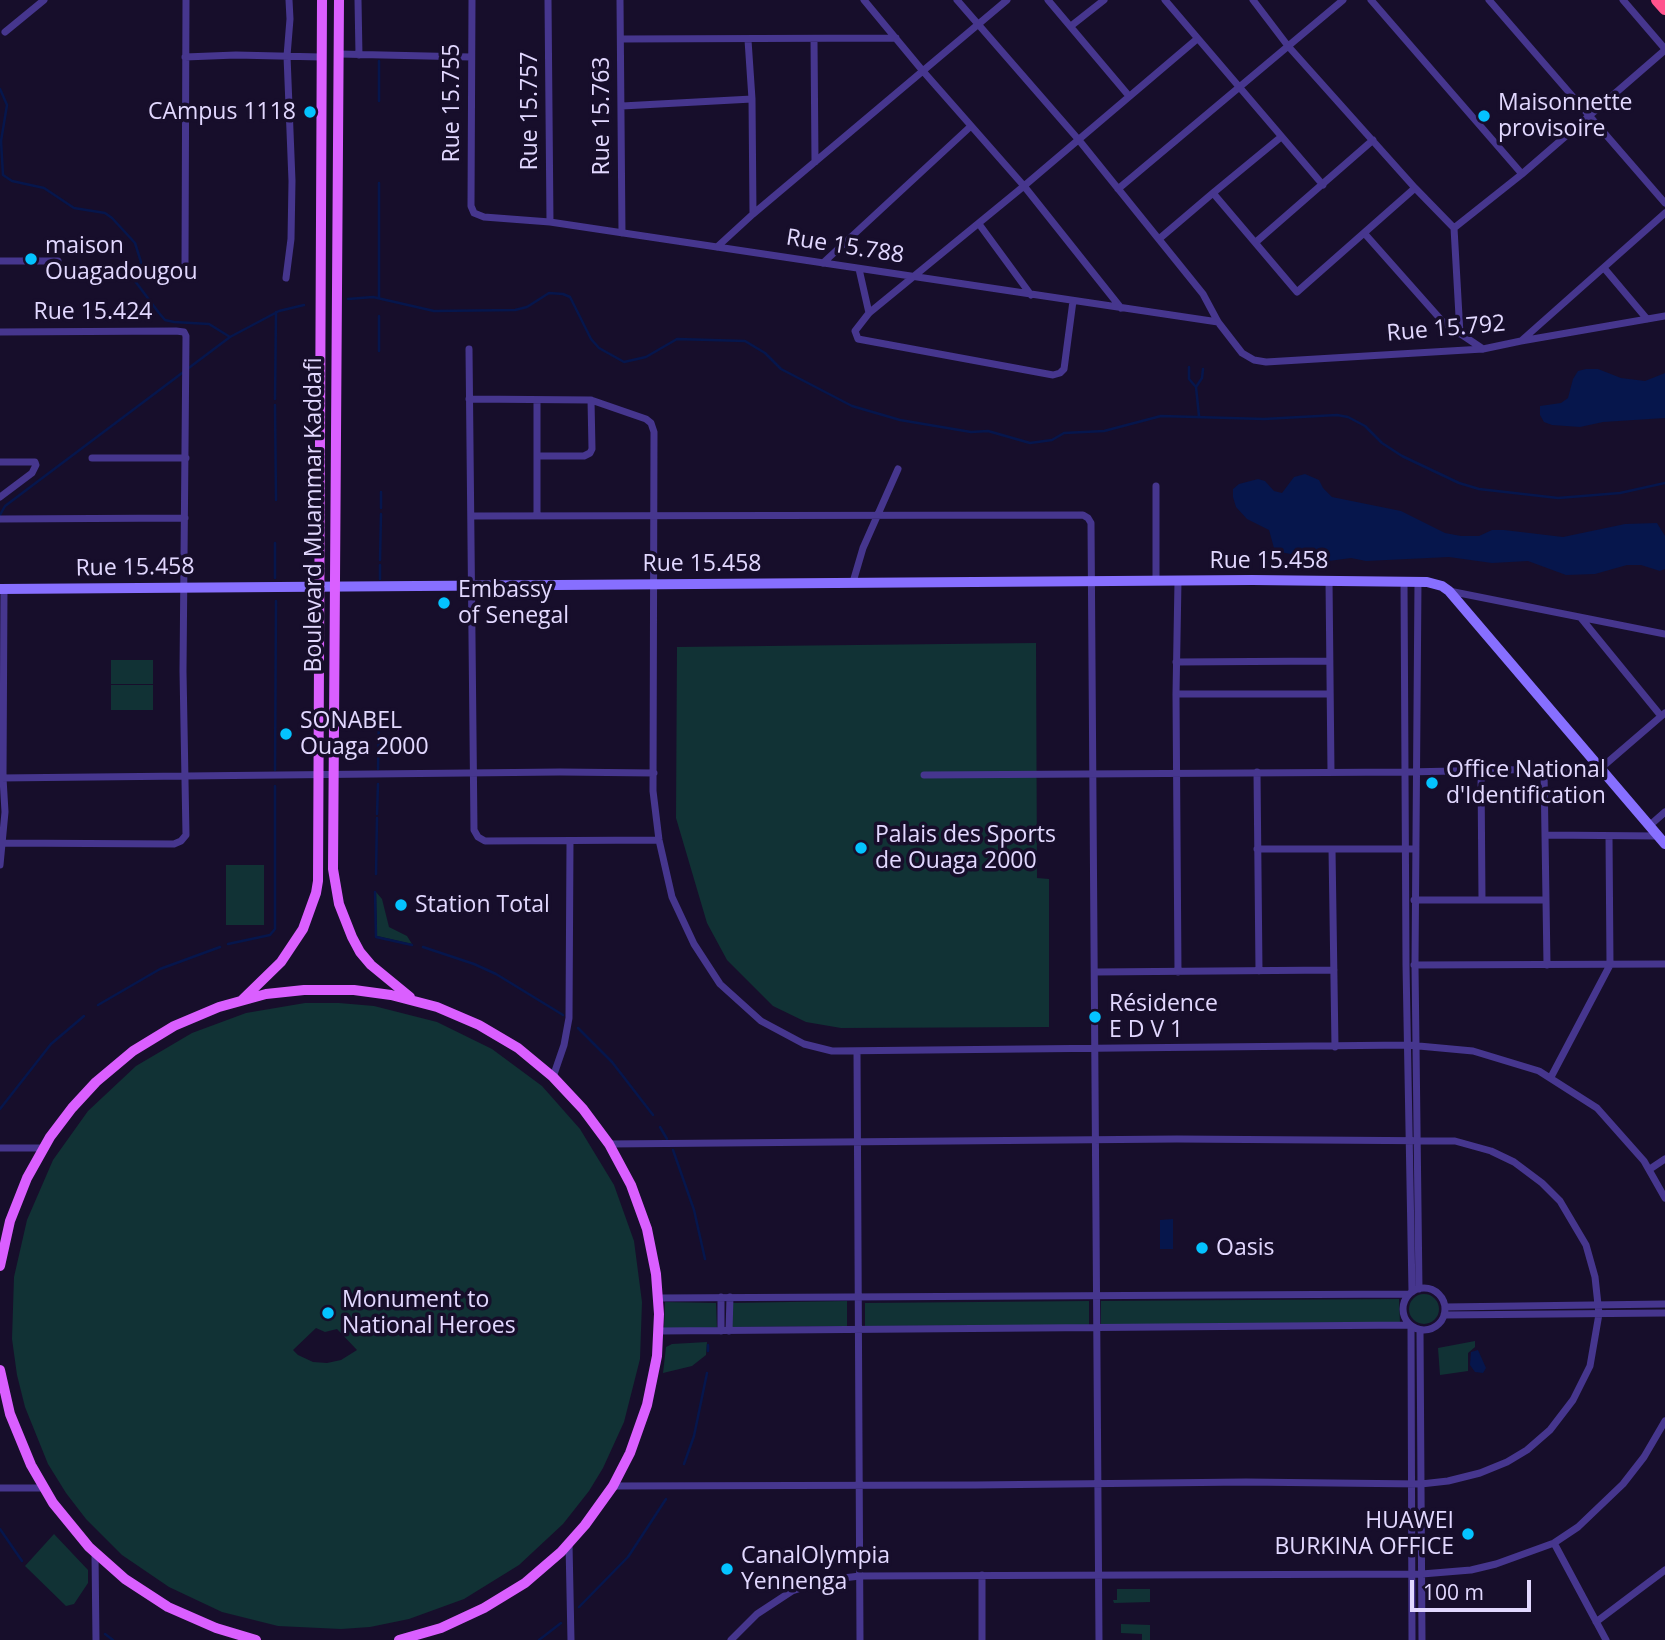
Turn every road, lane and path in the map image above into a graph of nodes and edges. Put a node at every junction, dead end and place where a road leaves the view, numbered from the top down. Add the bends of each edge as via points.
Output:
1 (44, 0) edge
2 (186, 0) edge
3 (289, 0) edge
4 (321, 0) edge
5 (339, 0) edge
6 (358, 0) edge
7 (472, 0) edge
8 (548, 0) edge
9 (620, 0) edge
10 (864, 0) edge
11 (957, 0) edge
12 (1007, 0) edge
13 (1048, 0) edge
14 (1104, 0) edge
15 (1164, 0) edge
16 (1253, 0) edge
17 (1343, 0) edge
18 (1371, 0) edge
19 (1489, 0) edge
20 (1623, 0) edge
21 (1657, 0) edge
22 (1665, 9) edge
23 (976, 24) junction
24 (1071, 26) junction
25 (5, 32) dead end
26 (896, 38) junction
27 (621, 39) junction
28 (814, 39) junction
29 (1197, 39) junction
30 (748, 40) junction
31 (1288, 46) junction
32 (1665, 50) edge
33 (339, 54) junction
34 (359, 55) junction
35 (287, 56) junction
36 (185, 57) junction
37 (321, 57) junction
38 (471, 57) junction
39 (922, 70) junction
40 (1239, 89) junction
41 (1129, 96) junction
42 (752, 99) junction
43 (622, 106) junction
44 (1588, 117) junction
45 (971, 126) junction
46 (1281, 137) junction
47 (1078, 139) junction
48 (1373, 140) junction
49 (815, 162) junction
50 (1522, 174) junction
51 (1323, 185) junction
52 (1024, 186) junction
53 (1415, 188) junction
54 (1118, 189) junction
55 (1213, 193) junction
56 (1665, 203) edge
57 (471, 206) joint
58 (1665, 213) edge
59 (753, 214) junction
60 (550, 222) junction
61 (979, 224) junction
62 (1454, 228) junction
63 (622, 233) junction
64 (1365, 234) junction
65 (1159, 239) junction
66 (1256, 242) junction
67 (717, 247) junction
68 (0, 252) edge
69 (3, 261) edge
70 (58, 261) dead end
71 (823, 264) junction
72 (185, 266) dead end
73 (1604, 268) junction
74 (859, 269) junction
75 (915, 277) junction
76 (286, 278) dead end
77 (1031, 295) junction
78 (1073, 301) junction
79 (1122, 308) junction
80 (869, 313) junction
81 (1665, 316) edge
82 (1647, 319) junction
83 (1218, 322) junction
84 (0, 332) edge
85 (1460, 334) junction
86 (1521, 341) junction
87 (470, 349) dead end
88 (1483, 349) junction
89 (469, 399) junction
90 (591, 400) junction
91 (537, 401) junction
92 (537, 456) junction
93 (92, 458) dead end
94 (186, 458) junction
95 (0, 462) edge
96 (898, 469) dead end
97 (1156, 486) dead end
98 (0, 498) edge
99 (877, 515) junction
100 (471, 516) junction
101 (537, 516) junction
102 (653, 516) junction
103 (185, 518) junction
104 (0, 519) edge
105 (1329, 580) junction
106 (1157, 581) junction
107 (1178, 581) junction
108 (1404, 581) junction
109 (853, 582) junction
110 (1092, 582) junction
111 (1418, 582) junction
112 (652, 584) junction
113 (318, 585) junction
114 (334, 585) junction
115 (472, 585) junction
116 (184, 587) junction
117 (2, 589) edge
118 (1449, 591) junction
119 (1580, 617) junction
120 (1665, 634) edge
121 (1329, 661) junction
122 (1177, 662) junction
123 (1176, 694) junction
124 (1329, 694) junction
125 (1663, 715) edge
126 (1601, 768) junction
127 (1481, 770) junction
128 (1544, 770) junction
129 (1176, 772) junction
130 (1257, 772) junction
131 (1331, 772) junction
132 (1406, 772) junction
133 (1417, 772) junction
134 (474, 773) junction
135 (1094, 773) junction
136 (653, 774) junction
137 (925, 775) dead end
138 (319, 776) junction
139 (335, 776) junction
140 (1, 778) edge
141 (186, 778) junction
142 (1665, 812) edge
143 (1649, 825) junction
144 (1545, 835) junction
145 (1609, 836) junction
146 (659, 840) junction
147 (1661, 840) edge
148 (570, 842) junction
149 (2, 843) junction
150 (1257, 849) junction
151 (1332, 849) junction
152 (1405, 849) junction
153 (1416, 849) junction
154 (0, 864) edge
155 (1406, 900) junction
156 (1417, 900) junction
157 (1482, 900) junction
158 (1546, 900) junction
159 (1665, 964) edge
160 (1406, 965) junction
161 (1415, 965) junction
162 (1547, 965) junction
163 (1610, 965) junction
164 (1334, 970) junction
165 (1259, 971) junction
166 (1096, 972) junction
167 (1178, 972) junction
168 (242, 1000) junction
169 (415, 1001) junction
170 (1413, 1045) junction
171 (1335, 1047) junction
172 (1096, 1048) junction
173 (857, 1051) junction
174 (553, 1077) junction
175 (1551, 1077) junction
176 (1412, 1140) junction
177 (1096, 1141) junction
178 (858, 1142) junction
179 (609, 1144) junction
180 (44, 1147) junction
181 (0, 1148) edge
182 (1665, 1159) edge
183 (1650, 1169) junction
184 (1665, 1198) edge
185 (0, 1266) edge
186 (1413, 1292) junction
187 (1097, 1294) junction
188 (859, 1296) junction
189 (658, 1297) junction
190 (725, 1297) junction
191 (1599, 1304) junction
192 (1665, 1304) edge
193 (1445, 1311) junction
194 (1665, 1313) edge
195 (1599, 1314) junction
196 (1410, 1326) junction
197 (1097, 1328) junction
198 (859, 1330) junction
199 (1420, 1330) junction
200 (659, 1331) junction
201 (725, 1331) junction
202 (0, 1370) edge
203 (1664, 1425) edge
204 (1411, 1483) junction
205 (1098, 1484) junction
206 (1421, 1484) junction
207 (613, 1486) junction
208 (860, 1486) junction
209 (0, 1488) edge
210 (43, 1488) junction
211 (1554, 1543) junction
212 (569, 1544) junction
213 (95, 1553) junction
214 (1665, 1570) edge
215 (1411, 1574) junction
216 (1422, 1574) junction
217 (982, 1575) junction
218 (1099, 1575) junction
219 (860, 1576) junction
220 (1596, 1622) junction
221 (228, 1633) junction
222 (415, 1638) edge
223 (96, 1640) edge
224 (239, 1640) edge
225 (256, 1640) edge
226 (398, 1640) edge
227 (571, 1640) edge
228 (731, 1640) edge
229 (860, 1640) edge
230 (982, 1640) edge
231 (1099, 1640) edge
232 (1412, 1640) edge
233 (1422, 1640) edge
234 (1606, 1640) edge

1 - 25 street
2 - 36 street
3 - 35 street
4 - 37 main road, Boulevard Muammar Kaddafi
5 - 33 main road, Boulevard Muammar Kaddafi
6 - 34 street
7 - 38 street, Rue 15.755
8 - 60 street, Rue 15.757
9 - 27 street, Rue 15.763
10 - 26 street
11 - 23 street
12 - 23 street
13 - 24 street
14 - 24 street
15 - 29 street
16 - 31 street
17 - 31 street
18 - 50 street
19 - 44 street
20 - 32 street
21 - 22 highway
23 - 39 street
23 - 47 street
24 - 41 street
26 - 28 street
26 - 39 street
27 - 30 street
27 - 43 street, Rue 15.763
28 - 30 street
28 - 49 street
29 - 40 street
29 - 41 street
30 - 42 street
31 - 40 street
31 - 48 street
32 - 44 street
33 - 34 street
33 - 114 main road, Boulevard Muammar Kaddafi
34 - 38 street
35 - 36 street
35 - 37 street
35 - 76 street via 292,181
36 - 72 street
37 - 113 main road, Boulevard Muammar Kaddafi
38 - 57 street, Rue 15.755
39 - 45 street
39 - 49 street
40 - 46 street
40 - 54 street
41 - 47 street
42 - 43 street
42 - 59 street
43 - 63 street, Rue 15.763
44 - 50 street
44 - 56 street
45 - 52 street
45 - 71 street
46 - 51 street
46 - 55 street
47 - 52 street
47 - 54 street
48 - 51 street
48 - 53 street
49 - 59 street
50 - 62 street
51 - 66 street
52 - 61 street
52 - 79 street
53 - 62 street
53 - 64 street
54 - 65 street
55 - 65 street
55 - 66 street
57 - 60 street, Rue 15.788 via 484,217
58 - 73 street, Rue 15.792
59 - 67 street
60 - 63 street, Rue 15.788
61 - 75 street
61 - 77 street
62 - 85 street
63 - 67 street, Rue 15.788
64 - 66 street via 1297,292
64 - 85 street via 1436,315
65 - 83 street via 1203,294
67 - 71 street, Rue 15.788
68 - 69 street
69 - 70 street
71 - 74 street, Rue 15.788
73 - 82 street
73 - 86 street, Rue 15.792
74 - 75 street, Rue 15.788
74 - 80 street
75 - 77 street, Rue 15.788
75 - 80 street
77 - 78 street, Rue 15.788
78 - 79 street, Rue 15.788
78 - 80 street via 1064,369 1053,375 858,339 855,331
79 - 83 street, Rue 15.788
81 - 82 street
82 - 86 street
83 - 88 street, Rue 15.792 via 1242,353 1266,362
84 - 94 street, Rue 15.424 via 185,333
85 - 88 street
86 - 88 street, Rue 15.792
87 - 89 street
89 - 91 street
89 - 100 street
90 - 91 street
90 - 92 street via 590,453
90 - 102 street via 651,423
91 - 92 street
92 - 101 street
93 - 94 street
94 - 103 street
95 - 98 street via 36,465
96 - 99 street
97 - 106 street
99 - 102 street
99 - 109 street
99 - 110 street via 1083,515 1091,523
100 - 101 street
100 - 115 street
101 - 102 street
102 - 112 street
103 - 104 street
103 - 116 street
105 - 107 main road, Rue 15.458
105 - 108 main road, Rue 15.458
105 - 121 street
106 - 107 main road, Rue 15.458
106 - 110 main road, Rue 15.458
107 - 122 street
108 - 111 main road, Rue 15.458
108 - 132 street
109 - 110 main road, Rue 15.458
109 - 112 main road, Rue 15.458
110 - 135 street
111 - 118 main road, Rue 15.458
111 - 133 street
112 - 115 main road, Rue 15.458
112 - 136 street
113 - 114 main road, Rue 15.458
113 - 116 main road, Rue 15.458
113 - 138 main road, Boulevard Muammar Kaddafi
114 - 115 main road, Rue 15.458
114 - 139 main road, Boulevard Muammar Kaddafi
115 - 134 street
116 - 117 main road, Rue 15.458
116 - 141 street
117 - 140 street
118 - 119 street
118 - 126 main road
119 - 120 street
119 - 125 street
121 - 122 street
121 - 124 street
122 - 123 street
123 - 124 street
123 - 129 street
124 - 131 street
125 - 126 street
126 - 128 street
126 - 143 main road
127 - 128 street
127 - 133 street
127 - 157 street
128 - 144 street
129 - 130 street
129 - 135 street
129 - 167 street
130 - 131 street
130 - 150 street
131 - 132 street
132 - 133 street
132 - 152 street
133 - 153 street
134 - 136 street
134 - 139 street
134 - 148 street via 474,830 478,837 485,841
135 - 137 street
135 - 166 street
136 - 146 street
138 - 139 street
138 - 141 street
138 - 168 main road, Boulevard Muammar Kaddafi via 316,893 295,942
139 - 169 main road, Boulevard Muammar Kaddafi via 333,869 344,919 371,965
140 - 141 street
140 - 149 street
141 - 149 street via 186,835 174,844
142 - 143 street
143 - 147 main road
144 - 145 street
144 - 158 street
145 - 147 street
145 - 163 street
146 - 148 street
146 - 173 street via 676,906 698,951 727,993 761,1021 804,1044
148 - 174 street via 569,1018
149 - 154 street
150 - 151 street
150 - 165 street
151 - 152 street
151 - 164 street
152 - 153 street
152 - 155 street
153 - 156 street
155 - 156 street
155 - 160 street
156 - 157 street
156 - 161 street
157 - 158 street
158 - 162 street
159 - 163 street
160 - 161 street
160 - 170 street
161 - 162 street
161 - 170 street
162 - 163 street
163 - 175 street
164 - 165 street
164 - 171 street
165 - 167 street
166 - 167 street
166 - 172 street
168 - 169 main road via 329,989
168 - 180 main road via 185,1020 133,1051 80,1099
169 - 174 main road via 489,1030
170 - 171 street
170 - 175 street via 1473,1051
170 - 176 street
171 - 172 street
172 - 173 street
172 - 177 street
173 - 178 street
174 - 179 main road
175 - 183 street via 1597,1108
176 - 177 street
176 - 186 street
176 - 191 street via 1455,1141 1491,1151 1542,1183 1560,1201 1586,1245
177 - 178 street
177 - 187 street
178 - 179 street
178 - 188 street
179 - 189 main road via 643,1218
180 - 181 street
180 - 185 main road via 18,1199
182 - 183 street
183 - 184 street
186 - 187 street
186 - 193 street via 1437,1292
186 - 196 street via 1403,1307
187 - 188 street
187 - 197 street
188 - 190 street
188 - 198 street
189 - 190 street
189 - 200 main road
190 - 201 street
191 - 192 street
191 - 193 street
191 - 195 street
193 - 195 street
193 - 199 street via 1435,1327
194 - 195 street
195 - 206 street via 1590,1366 1581,1387 1542,1437 1507,1462 1480,1473
196 - 197 street
196 - 199 street
196 - 204 street
197 - 198 street
197 - 205 street
198 - 201 street
198 - 208 street
199 - 206 street
200 - 201 street
200 - 207 main road via 647,1405
202 - 210 main road via 14,1425
203 - 211 street via 1614,1494
204 - 205 street
204 - 206 street
204 - 215 street
205 - 208 street
205 - 218 street
206 - 216 street
207 - 208 street
207 - 212 main road
208 - 219 street
209 - 210 street
210 - 213 main road
211 - 216 street via 1471,1570
211 - 220 street
212 - 222 main road via 505,1597
212 - 227 street
213 - 221 main road via 157,1601
213 - 223 street
214 - 220 street
215 - 216 street
215 - 218 street
215 - 232 street
216 - 233 street
217 - 218 street
217 - 219 street
217 - 230 street
218 - 231 street
219 - 228 street via 792,1591 757,1614
219 - 229 street
220 - 234 street
221 - 224 main road
221 - 225 main road
222 - 226 main road

